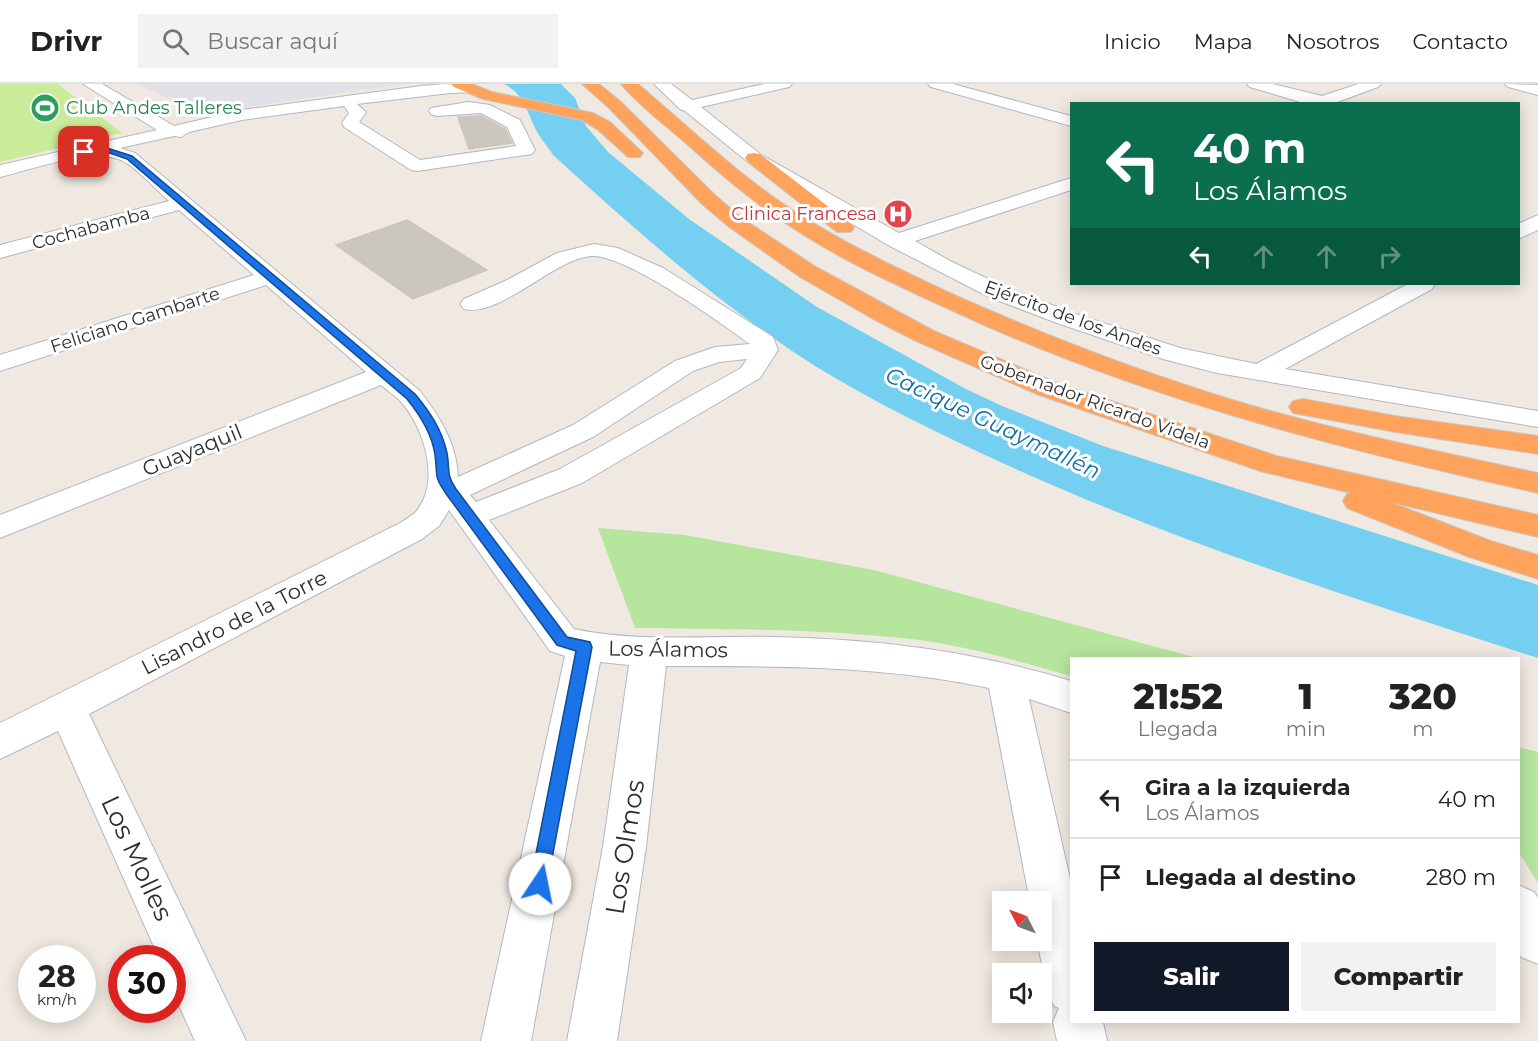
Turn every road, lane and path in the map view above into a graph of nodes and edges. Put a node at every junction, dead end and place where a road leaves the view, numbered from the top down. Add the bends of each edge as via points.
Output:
1 (91, 84) edge
2 (492, 84) edge
3 (590, 84) edge
4 (784, 84) edge
5 (936, 84) edge
6 (1255, 84) edge
7 (1373, 84) edge
8 (1513, 84) edge
9 (463, 86) edge
10 (646, 89) edge
11 (1538, 90) edge
12 (410, 100) edge
13 (1318, 102) edge
14 (686, 106) junction
15 (351, 113) junction
16 (372, 118) dead end
17 (1070, 121) edge
18 (170, 130) junction
19 (200, 131) junction
20 (138, 151) junction
21 (84, 152) junction
22 (754, 158) junction
23 (645, 164) dead end
24 (0, 171) edge
25 (1070, 184) edge
26 (677, 194) dead end
27 (182, 203) junction
28 (1538, 221) edge
29 (1520, 231) edge
30 (895, 241) junction
31 (1520, 242) edge
32 (1538, 247) edge
33 (0, 252) edge
34 (808, 272) junction
35 (270, 277) junction
36 (1422, 285) edge
37 (472, 304) dead end
38 (990, 320) junction
39 (765, 350) junction
40 (0, 363) edge
41 (1258, 373) junction
42 (384, 374) junction
43 (1136, 375) junction
44 (1538, 419) edge
45 (1538, 445) edge
46 (1270, 464) junction
47 (1538, 483) edge
48 (454, 496) junction
49 (0, 526) edge
50 (1538, 526) edge
51 (1538, 567) edge
52 (585, 647) junction
53 (649, 652) junction
54 (1005, 677) junction
55 (1070, 697) edge
56 (67, 708) junction
57 (0, 742) edge
58 (1520, 911) edge
59 (1538, 940) edge
60 (1070, 984) edge
61 (1078, 1023) edge
62 (221, 1041) edge
63 (506, 1041) edge
64 (592, 1041) edge
65 (1082, 1041) edge

1 - 18 street
2 - 9 street
3 - 34 highway, Gobernador Ricardo Videla via 708,200
4 - 14 street
5 - 17 street
6 - 13 street
7 - 13 street
8 - 11 street
9 - 12 street via 454,94
9 - 23 highway via 488,96 581,113 604,126
10 - 14 street, Ejército de los Andes
10 - 38 highway, Gobernador Ricardo Videla via 754,192 788,216 854,255
12 - 15 street
12 - 15 street via 484,108 514,124 526,150 417,166 350,123
12 - 18 street via 265,110
14 - 22 street, Ejército de los Andes
15 - 16 street
15 - 19 street via 276,117
18 - 19 street
18 - 21 street
19 - 20 street
20 - 21 street
20 - 27 street
21 - 24 street
22 - 30 street, Ejército de los Andes
22 - 38 highway via 823,214
25 - 30 street
26 - 34 highway via 722,229
27 - 33 street, Cochabamba
27 - 35 street
28 - 29 street
30 - 41 street, Ejército de los Andes via 967,279 1065,318 1172,354
31 - 32 street
34 - 46 highway, Gobernador Ricardo Videla via 883,315 994,367
35 - 40 street, Feliciano Gambarte
35 - 42 street
36 - 41 street
37 - 39 street via 520,283 554,262 594,250 613,252 731,320 764,342
38 - 43 highway, Gobernador Ricardo Videla
39 - 48 street via 715,355 684,366 583,431
39 - 48 street via 750,373 571,476
41 - 44 street, Ejército de los Andes
42 - 48 street via 424,413 434,431
42 - 49 street, Guayaquil
43 - 45 highway via 1395,424
43 - 47 highway, Gobernador Ricardo Videla via 1238,410
46 - 50 highway, Gobernador Ricardo Videla
46 - 51 highway via 1448,537
48 - 52 street, Los Álamos via 562,641
48 - 56 street, Lisandro de la Torre via 438,499 432,515 411,531
52 - 53 street, Los Álamos
52 - 63 street
53 - 54 street, Los Álamos via 843,654
53 - 64 street, Los Olmos via 623,865
54 - 55 street, Los Álamos
54 - 60 street
56 - 57 street, Lisandro de la Torre
56 - 62 street, Los Molles
58 - 59 street
61 - 65 street

